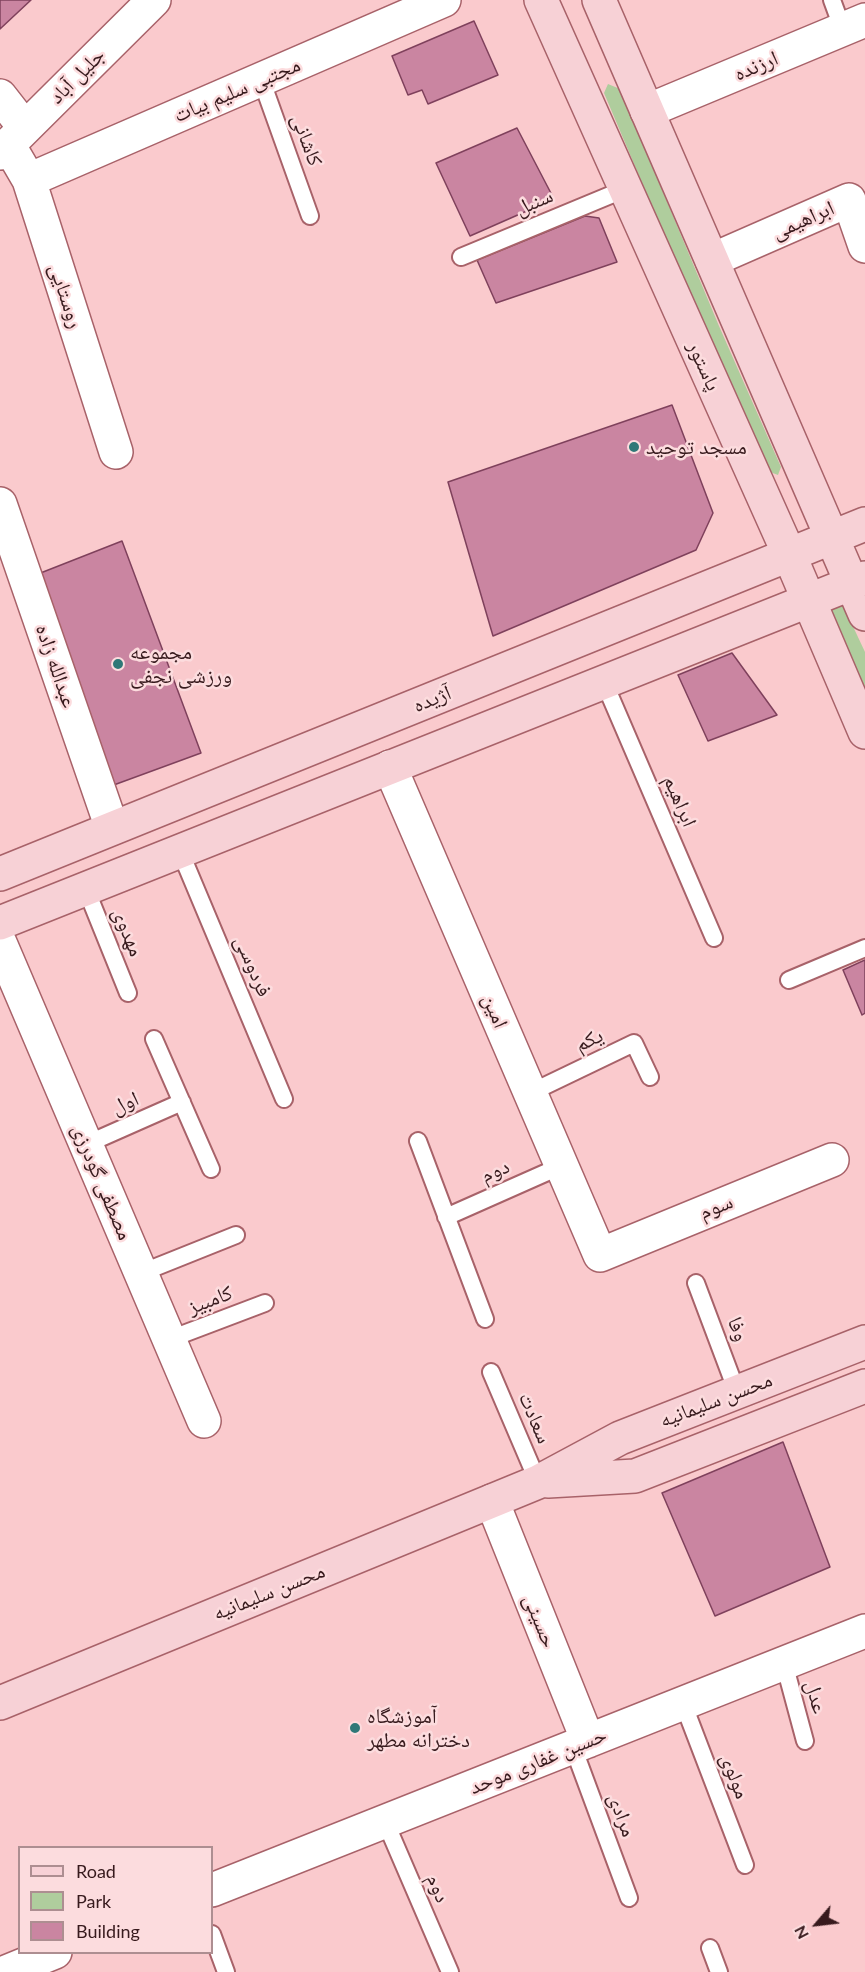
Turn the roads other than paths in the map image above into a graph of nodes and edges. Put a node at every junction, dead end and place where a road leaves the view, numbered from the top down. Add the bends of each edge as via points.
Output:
1 (154, 0) edge
2 (444, 0) edge
3 (541, 0) edge
4 (599, 0) edge
5 (847, 17) edge
6 (622, 54) junction
7 (574, 76) junction
8 (261, 79) junction
9 (0, 96) edge
10 (647, 111) junction
11 (11, 142) edge
12 (29, 180) junction
13 (624, 189) junction
14 (310, 216) dead end
15 (865, 246) edge
16 (461, 257) dead end
17 (712, 260) junction
18 (117, 452) dead end
19 (803, 471) junction
20 (761, 492) junction
21 (0, 504) edge
22 (865, 524) edge
23 (832, 537) junction
24 (789, 554) junction
25 (859, 581) edge
26 (807, 602) junction
27 (865, 614) edge
28 (604, 682) junction
29 (865, 732) edge
30 (390, 768) junction
31 (112, 828) junction
32 (180, 851) junction
33 (0, 874) edge
34 (86, 889) junction
35 (0, 923) edge
36 (714, 938) dead end
37 (0, 943) edge
38 (865, 948) edge
39 (789, 980) dead end
40 (128, 993) dead end
41 (154, 1039) dead end
42 (650, 1077) dead end
43 (530, 1093) junction
44 (284, 1099) dead end
45 (182, 1102) junction
46 (418, 1141) dead end
47 (87, 1144) junction
48 (832, 1160) dead end
49 (561, 1166) junction
50 (211, 1169) dead end
51 (446, 1217) junction
52 (236, 1235) dead end
53 (600, 1255) joint
54 (141, 1273) junction
55 (696, 1283) dead end
56 (265, 1303) dead end
57 (485, 1319) dead end
58 (170, 1339) junction
59 (865, 1342) edge
60 (491, 1372) dead end
61 (865, 1386) edge
62 (737, 1392) junction
63 (204, 1421) dead end
64 (538, 1482) junction
65 (492, 1501) junction
66 (865, 1631) edge
67 (784, 1663) junction
68 (0, 1703) edge
69 (683, 1703) junction
70 (805, 1742) dead end
71 (581, 1744) junction
72 (386, 1821) junction
73 (745, 1865) dead end
74 (213, 1890) edge
75 (628, 1898) dead end
76 (213, 1937) edge
77 (710, 1948) dead end
78 (52, 1954) edge
79 (6, 1972) edge
80 (226, 1972) edge
81 (450, 1972) edge
82 (719, 1972) edge

1 - 11 street, جلیل آباد
2 - 8 street, مجتبی سلیم بیات
3 - 7 main road, پاستور
4 - 6 main road
5 - 10 street, ارزنده
6 - 7 main road
6 - 10 main road
7 - 13 main road, پاستور
8 - 12 street, مجتبی سلیم بیات
8 - 14 lane, کاشانی
9 - 11 street, روستایی
10 - 17 main road
11 - 12 street, روستایی
12 - 18 street, روستایی
13 - 16 lane, سنبل
13 - 20 main road, پاستور
15 - 17 street, ابراهیمی via 849,200
17 - 19 main road
19 - 20 main road via 794,490 780,497
19 - 23 main road
20 - 24 main road, پاستور
21 - 31 street, عبدالله زاده
22 - 23 main road, آژیده
23 - 24 main road, آژیده
23 - 25 main road
24 - 26 main road, پاستور
24 - 31 main road, آژیده
25 - 26 main road
25 - 27 main road
26 - 28 main road
26 - 29 main road, پاستور
28 - 30 main road
28 - 36 lane, ابراهیم
30 - 32 main road
30 - 43 street, امین
31 - 33 main road, آژیده
32 - 34 main road
32 - 44 lane, فردوسی
34 - 35 main road
34 - 40 lane, مهدوی
37 - 47 street, مصطفی گودرزی
38 - 39 lane
41 - 45 lane
42 - 43 lane, یکم via 634,1044
43 - 49 street, امین
45 - 47 lane, اول
45 - 50 lane
46 - 51 lane
47 - 54 street, مصطفی گودرزی
48 - 53 street, سوم
49 - 51 lane, دوم
49 - 53 street, امین
51 - 57 lane
52 - 54 lane
54 - 58 street, مصطفی گودرزی
55 - 62 lane, وفا
56 - 58 lane, کامبیز
58 - 63 street, مصطفی گودرزی
59 - 62 main road, محسن سلیمانیه
60 - 64 lane, سعادت
61 - 64 main road, محسن سلیمانیه via 635,1476
62 - 64 main road, محسن سلیمانیه via 620,1438
64 - 65 main road, محسن سلیمانیه
65 - 68 main road, محسن سلیمانیه
65 - 71 street, حسینی
66 - 67 street, حسین غفاری موحد
67 - 69 street, حسین غفاری موحد
67 - 70 lane, عدل
69 - 71 street, حسین غفاری موحد
69 - 73 lane, مولوی
71 - 72 street, حسین غفاری موحد
71 - 75 lane, مرادی
72 - 74 street, حسین غفاری موحد
72 - 81 lane, دوم
76 - 80 lane
77 - 82 lane
78 - 79 street

